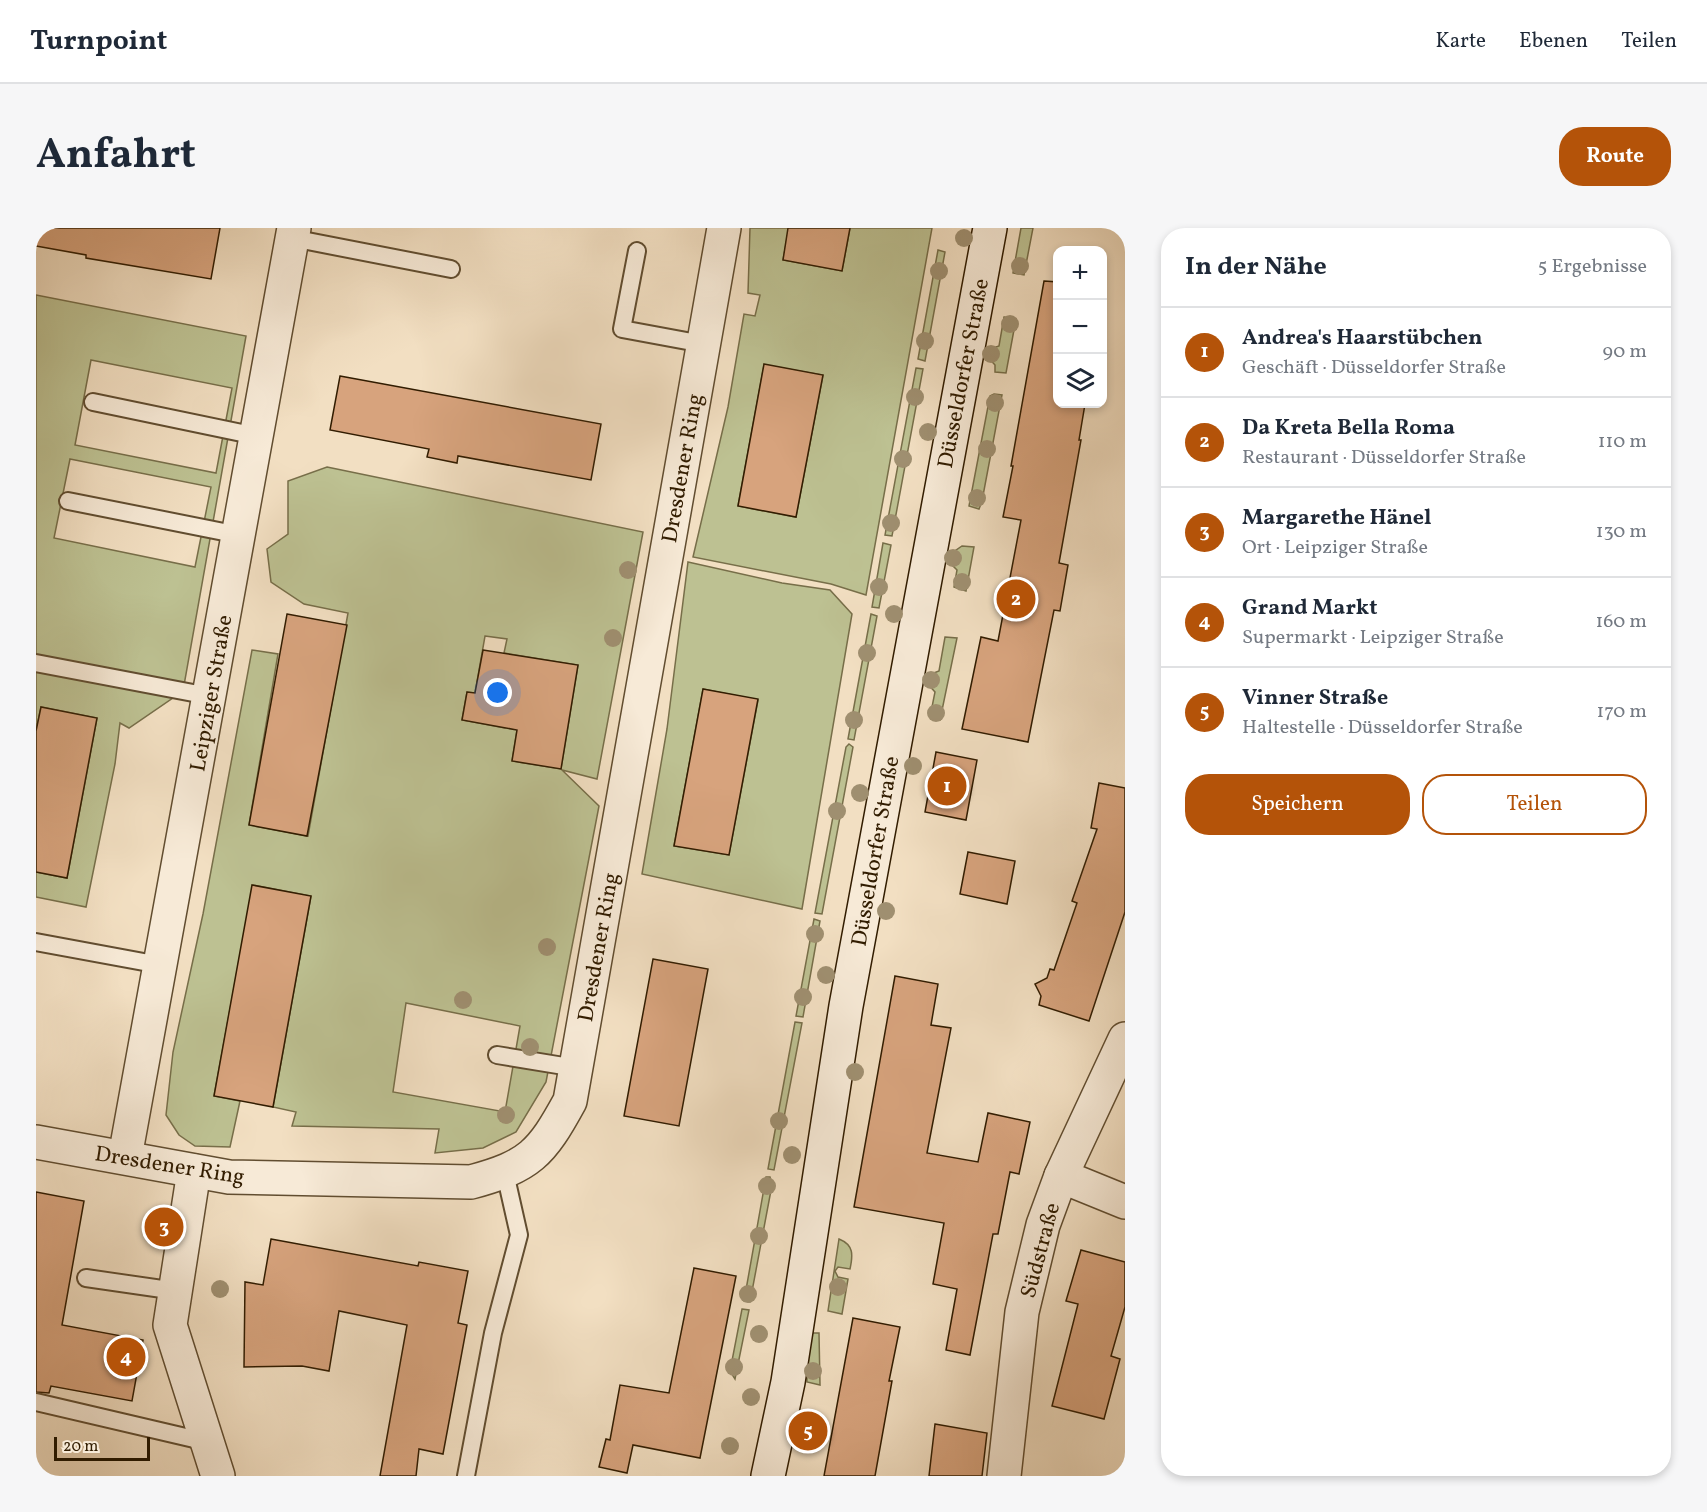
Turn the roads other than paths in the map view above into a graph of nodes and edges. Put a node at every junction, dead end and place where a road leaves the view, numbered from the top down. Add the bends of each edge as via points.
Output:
1 (724, 228) edge
2 (990, 228) edge
3 (293, 233) edge
4 (637, 251) dead end
5 (450, 269) dead end
6 (703, 344) junction
7 (93, 402) dead end
8 (256, 436) junction
9 (68, 501) dead end
10 (239, 534) junction
11 (36, 663) edge
12 (209, 696) junction
13 (36, 942) edge
14 (160, 965) junction
15 (1125, 1039) edge
16 (497, 1055) dead end
17 (576, 1068) junction
18 (36, 1142) edge
19 (124, 1157) junction
20 (194, 1171) junction
21 (505, 1173) junction
22 (1061, 1176) junction
23 (1125, 1202) edge
24 (86, 1278) dead end
25 (176, 1291) junction
26 (36, 1402) edge
27 (207, 1442) junction
28 (218, 1476) edge
29 (466, 1476) edge
30 (768, 1476) edge
31 (1004, 1476) edge

1 - 6 street, Dresdener Ring
2 - 30 street, Düsseldorfer Straße via 846,1006 788,1382
3 - 5 lane
3 - 8 street, Leipziger Straße
4 - 6 lane via 622,329
6 - 17 street, Dresdener Ring
7 - 8 lane
8 - 10 street, Leipziger Straße
9 - 10 lane
10 - 12 street, Leipziger Straße
11 - 12 lane
12 - 14 street, Leipziger Straße
13 - 14 lane
14 - 19 street, Leipziger Straße
15 - 22 street, Südstraße
16 - 17 lane
17 - 21 street, Dresdener Ring via 570,1101 554,1131 534,1156
18 - 19 street, Dresdener Ring
19 - 20 street, Dresdener Ring
20 - 21 street, Dresdener Ring via 229,1177 471,1182
20 - 25 street
21 - 29 lane via 519,1235 493,1333
22 - 23 street
22 - 31 street, Südstraße via 1043,1225 1022,1312
24 - 25 lane
25 - 27 street via 170,1325
26 - 27 lane
27 - 28 street

